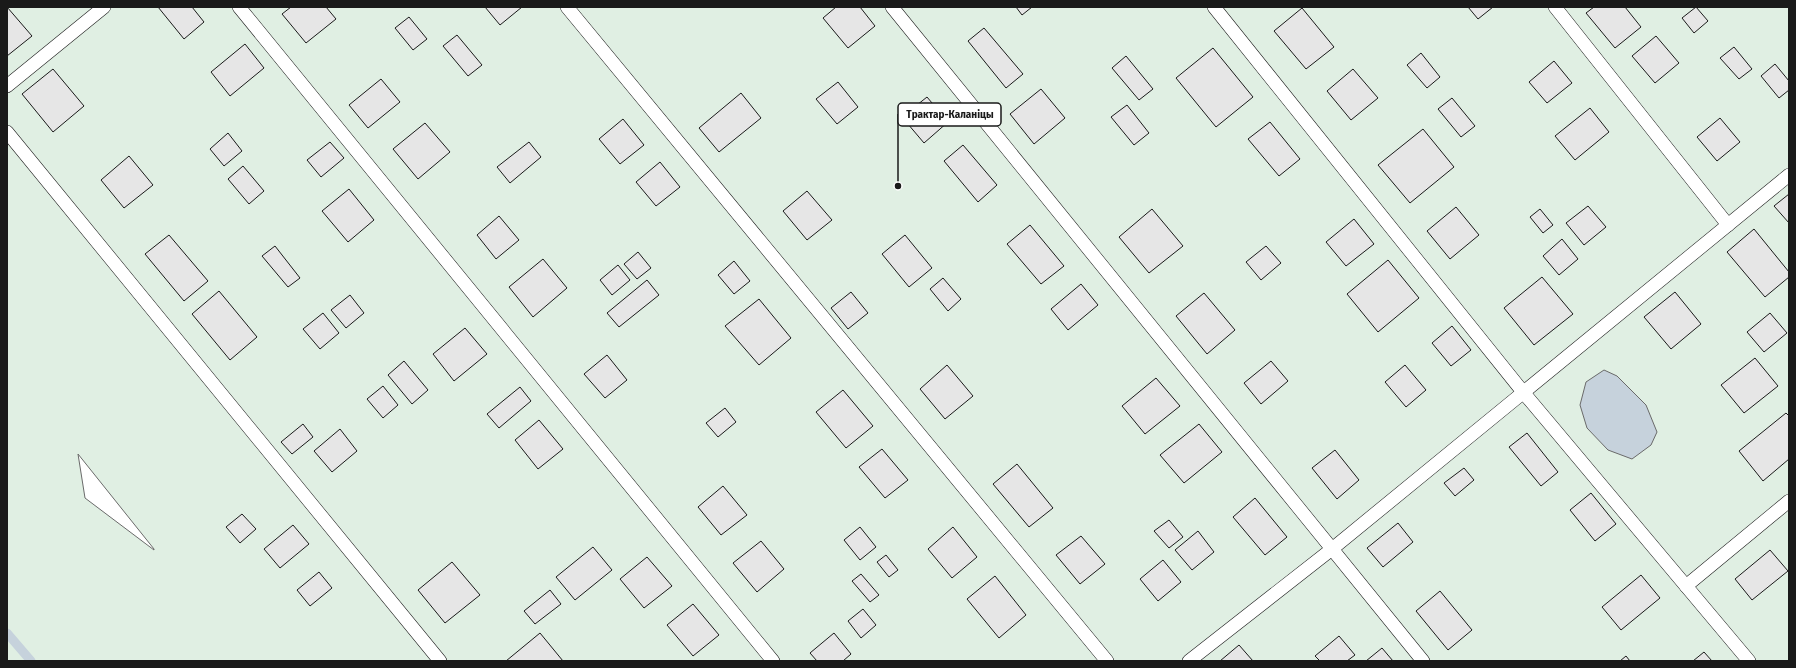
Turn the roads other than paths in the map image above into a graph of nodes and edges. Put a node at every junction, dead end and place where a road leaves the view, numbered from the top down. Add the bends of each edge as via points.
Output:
1 (104, 7) edge
2 (239, 7) edge
3 (567, 7) edge
4 (892, 7) edge
5 (1214, 7) edge
6 (1555, 7) edge
7 (7, 86) edge
8 (7, 132) edge
9 (1789, 175) edge
10 (1728, 225) junction
11 (1523, 392) junction
12 (1789, 501) edge
13 (1332, 549) junction
14 (1686, 586) junction
15 (440, 661) edge
16 (773, 661) edge
17 (1107, 661) edge
18 (1189, 661) edge
19 (1423, 661) edge
20 (1749, 661) edge

1 - 7 lane
2 - 16 lane
3 - 17 lane
4 - 13 lane
5 - 11 lane
6 - 10 lane
8 - 15 lane
9 - 10 lane
10 - 11 lane
11 - 13 lane
11 - 14 lane
12 - 14 lane
13 - 18 lane
13 - 19 lane
14 - 20 lane

